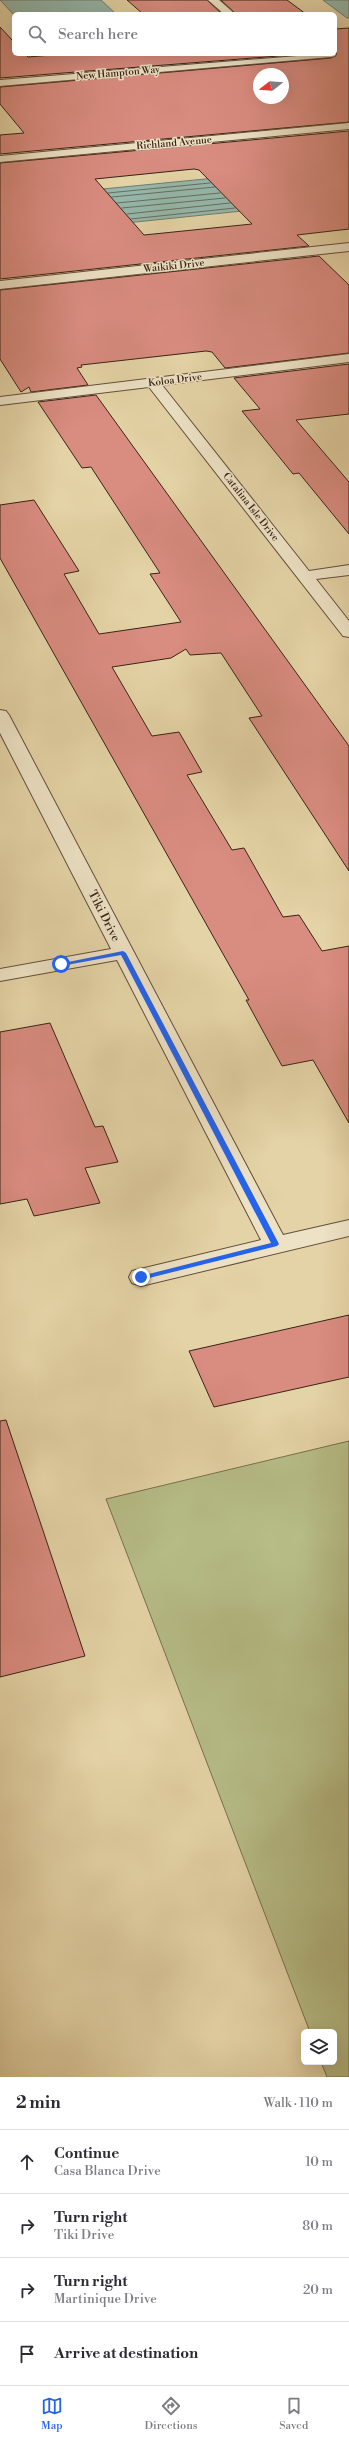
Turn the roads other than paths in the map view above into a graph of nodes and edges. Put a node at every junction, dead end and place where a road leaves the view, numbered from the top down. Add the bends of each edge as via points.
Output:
1 (213, 0) edge
2 (228, 12) edge
3 (283, 56) edge
4 (0, 84) edge
5 (349, 126) edge
6 (0, 159) edge
7 (349, 247) edge
8 (0, 285) edge
9 (349, 358) edge
10 (152, 383) junction
11 (0, 401) edge
12 (349, 570) edge
13 (305, 576) junction
14 (349, 632) edge
15 (0, 715) edge
16 (123, 953) junction
17 (0, 975) edge
18 (349, 1228) edge
19 (275, 1244) junction
20 (141, 1277) dead end

1 - 2 street
3 - 4 street, New Hampton Way
5 - 6 street, Richland Avenue
7 - 8 street, Waikiki Drive
9 - 10 street, Koloa Drive
10 - 11 street, Koloa Drive
10 - 13 street, Catalina Isle Drive
12 - 13 street
13 - 14 street, Catalina Isle Drive
15 - 16 street, Tiki Drive
16 - 17 street
16 - 19 street, Tiki Drive
18 - 19 street
19 - 20 street

